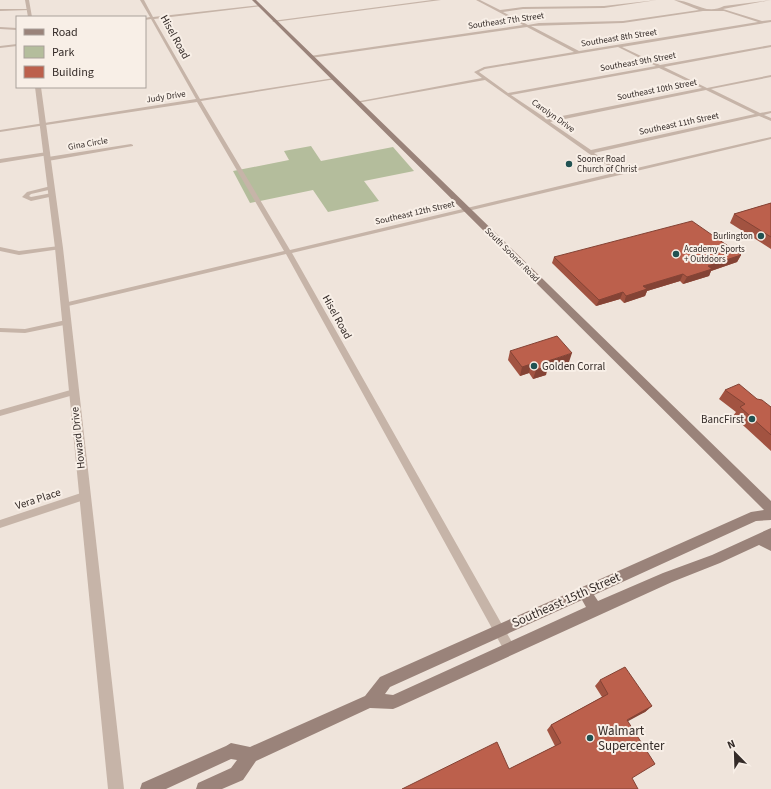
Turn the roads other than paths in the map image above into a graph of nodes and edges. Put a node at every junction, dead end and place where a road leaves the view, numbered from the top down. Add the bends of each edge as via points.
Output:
1 (27, 0) edge
2 (142, 0) edge
3 (254, 0) edge
4 (439, 0) edge
5 (478, 0) edge
6 (655, 0) edge
7 (676, 0) edge
8 (771, 0) edge
9 (735, 2) dead end
10 (741, 4) junction
11 (260, 6) junction
12 (721, 9) junction
13 (0, 10) edge
14 (28, 10) junction
15 (703, 10) junction
16 (500, 11) junction
17 (30, 16) edge
18 (149, 19) edge
19 (274, 21) junction
20 (771, 21) edge
21 (762, 22) junction
22 (526, 25) junction
23 (771, 25) edge
24 (0, 28) edge
25 (16, 29) edge
26 (16, 45) edge
27 (618, 46) junction
28 (771, 46) edge
29 (0, 47) edge
30 (579, 53) junction
31 (311, 57) junction
32 (660, 66) junction
33 (478, 70) joint
34 (771, 76) edge
35 (334, 79) junction
36 (486, 79) junction
37 (38, 88) edge
38 (706, 89) junction
39 (508, 94) junction
40 (199, 100) junction
41 (357, 102) junction
42 (771, 112) edge
43 (761, 115) junction
44 (771, 120) edge
45 (546, 121) junction
46 (43, 124) junction
47 (0, 131) edge
48 (771, 138) edge
49 (131, 145) dead end
50 (590, 152) junction
51 (47, 157) junction
52 (0, 161) edge
53 (623, 173) junction
54 (467, 210) junction
55 (59, 248) junction
56 (0, 249) edge
57 (288, 252) junction
58 (64, 305) junction
59 (66, 322) junction
60 (0, 330) edge
61 (74, 392) junction
62 (0, 413) edge
63 (84, 496) junction
64 (771, 509) edge
65 (771, 515) edge
66 (0, 524) edge
67 (771, 533) edge
68 (759, 539) junction
69 (771, 545) edge
70 (585, 592) junction
71 (596, 610) junction
72 (498, 630) junction
73 (509, 648) junction
74 (370, 701) junction
75 (250, 756) junction
76 (116, 789) edge
77 (148, 789) edge
78 (204, 789) edge

1 - 14 street
2 - 18 street, Hisel Road
3 - 11 main road, South Sooner Road
4 - 19 street
5 - 16 street
6 - 16 street via 604,7 523,8
7 - 15 street
8 - 10 street
9 - 10 street
10 - 12 street
11 - 18 street
11 - 19 main road, South Sooner Road
12 - 15 street, Southeast 7th Street
12 - 21 street
13 - 14 street
14 - 17 street
15 - 22 street, Southeast 7th Street via 623,22
16 - 22 street
18 - 40 street, Hisel Road
19 - 31 main road, South Sooner Road
20 - 21 street, Southeast 8th Street
21 - 23 street
21 - 27 street, Southeast 8th Street
22 - 30 street
22 - 31 street, Southeast 7th Street
24 - 25 street
26 - 29 street
27 - 30 street, Southeast 8th Street
27 - 32 street
28 - 32 street, Southeast 9th Street
30 - 33 street, Southeast 8th Street
31 - 35 main road, South Sooner Road
32 - 38 street
32 - 39 street, Southeast 9th Street
33 - 36 street, Carolyn Drive via 476,72
34 - 38 street, Southeast 10th Street
35 - 40 street, Judy Drive
35 - 41 main road, South Sooner Road
36 - 39 street, Carolyn Drive
36 - 41 street
37 - 46 street, Howard Drive
38 - 43 street
38 - 45 street, Southeast 10th Street
39 - 45 street, Carolyn Drive
40 - 46 street, Judy Drive
40 - 57 street, Hisel Road
41 - 54 main road, South Sooner Road
42 - 43 street, Southeast 11th Street
43 - 44 street
43 - 50 street, Southeast 11th Street
45 - 50 street, Carolyn Drive
46 - 47 street, Judy Drive
46 - 51 street, Howard Drive
48 - 53 street, Southeast 12th Street
49 - 51 street, Gina Circle
50 - 53 street, Carolyn Drive
51 - 52 street, Gina Circle
51 - 55 street, Howard Drive
53 - 54 street, Southeast 12th Street
54 - 57 street, Southeast 12th Street
54 - 64 main road, South Sooner Road
55 - 56 street via 20,253
55 - 58 street, Howard Drive
57 - 58 street, Southeast 12th Street
57 - 72 street, Hisel Road
58 - 59 street, Howard Drive
59 - 60 street via 25,331
59 - 61 street, Howard Drive
61 - 62 street
61 - 63 street, Howard Drive
63 - 66 street, Vera Place
63 - 76 street, Howard Drive
65 - 70 main road, Southeast 15th Street via 754,516
67 - 68 main road, Southeast 15th Street
68 - 69 main road
68 - 71 main road, Southeast 15th Street
70 - 71 main road
70 - 72 main road, Southeast 15th Street
71 - 73 main road, Southeast 15th Street
72 - 73 street, Hisel Road
72 - 74 main road, Southeast 15th Street via 386,682
73 - 74 main road, Southeast 15th Street via 393,702
74 - 75 main road, Southeast 15th Street
75 - 77 main road via 231,751
75 - 78 main road, Southeast 15th Street via 237,774

